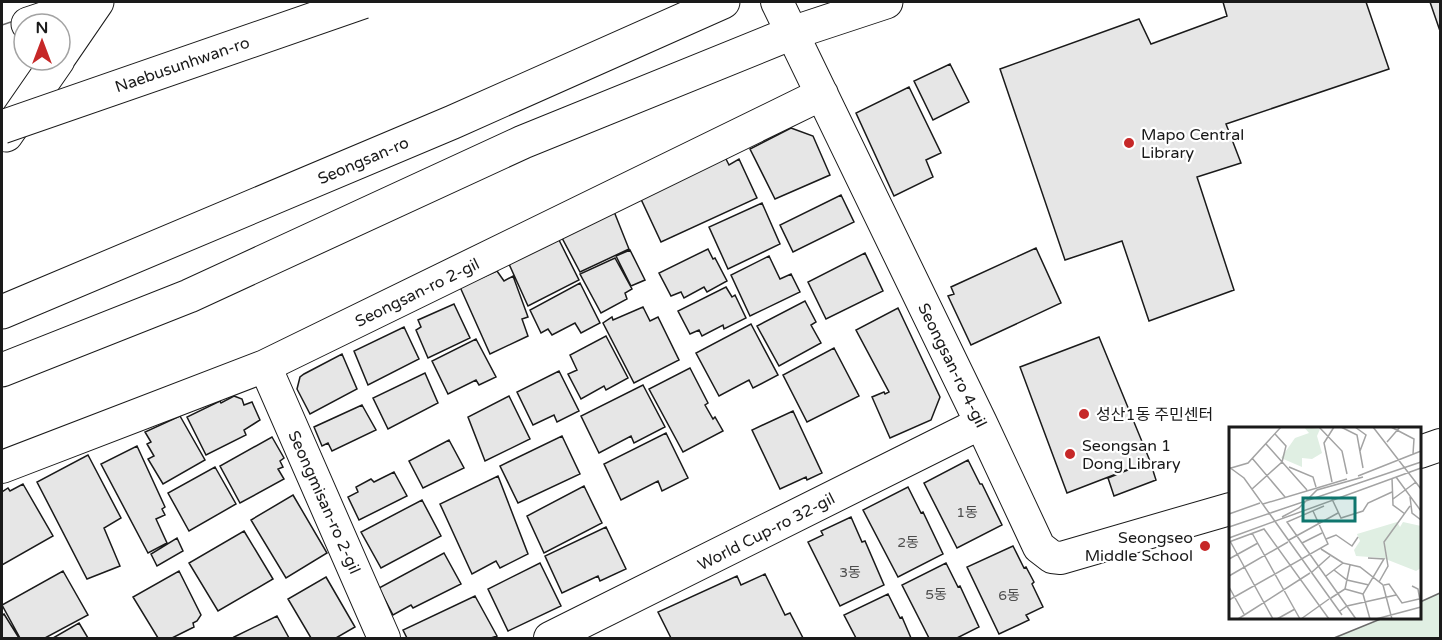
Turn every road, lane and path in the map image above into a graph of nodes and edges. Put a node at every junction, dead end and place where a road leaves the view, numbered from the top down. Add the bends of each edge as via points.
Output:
1 (96, 2) edge
2 (363, 2) edge
3 (723, 2) edge
4 (777, 2) edge
5 (886, 2) edge
6 (65, 12) edge
7 (792, 33) junction
8 (72, 38) edge
9 (50, 72) edge
10 (822, 94) junction
11 (2, 127) edge
12 (2, 142) edge
13 (2, 312) edge
14 (265, 366) junction
15 (2, 370) edge
16 (981, 423) junction
17 (1440, 445) edge
18 (1421, 451) edge
19 (2, 467) edge
20 (1229, 508) edge
21 (384, 639) edge
22 (550, 639) edge

1 - 6 main road
1 - 8 main road
2 - 11 main road, Naebusunhwan-ro, bridge
3 - 13 main road, Seongsan-ro via 453,122
4 - 7 street, Seongsan-ro 4-gil
5 - 7 main road
7 - 10 street, Seongsan-ro 4-gil
7 - 15 main road via 523,142 189,296
9 - 12 main road, bridge
10 - 14 street, Seongsan-ro 2-gil
10 - 16 street, Seongsan-ro 4-gil
14 - 19 street, Seongsan-ro 2-gil
14 - 21 street, Seongmisan-ro 2-gil
16 - 20 street, Seongsan-ro 4-gil via 1039,547 1052,557 1077,554
16 - 22 street, World Cup-ro 32-gil
17 - 18 street

